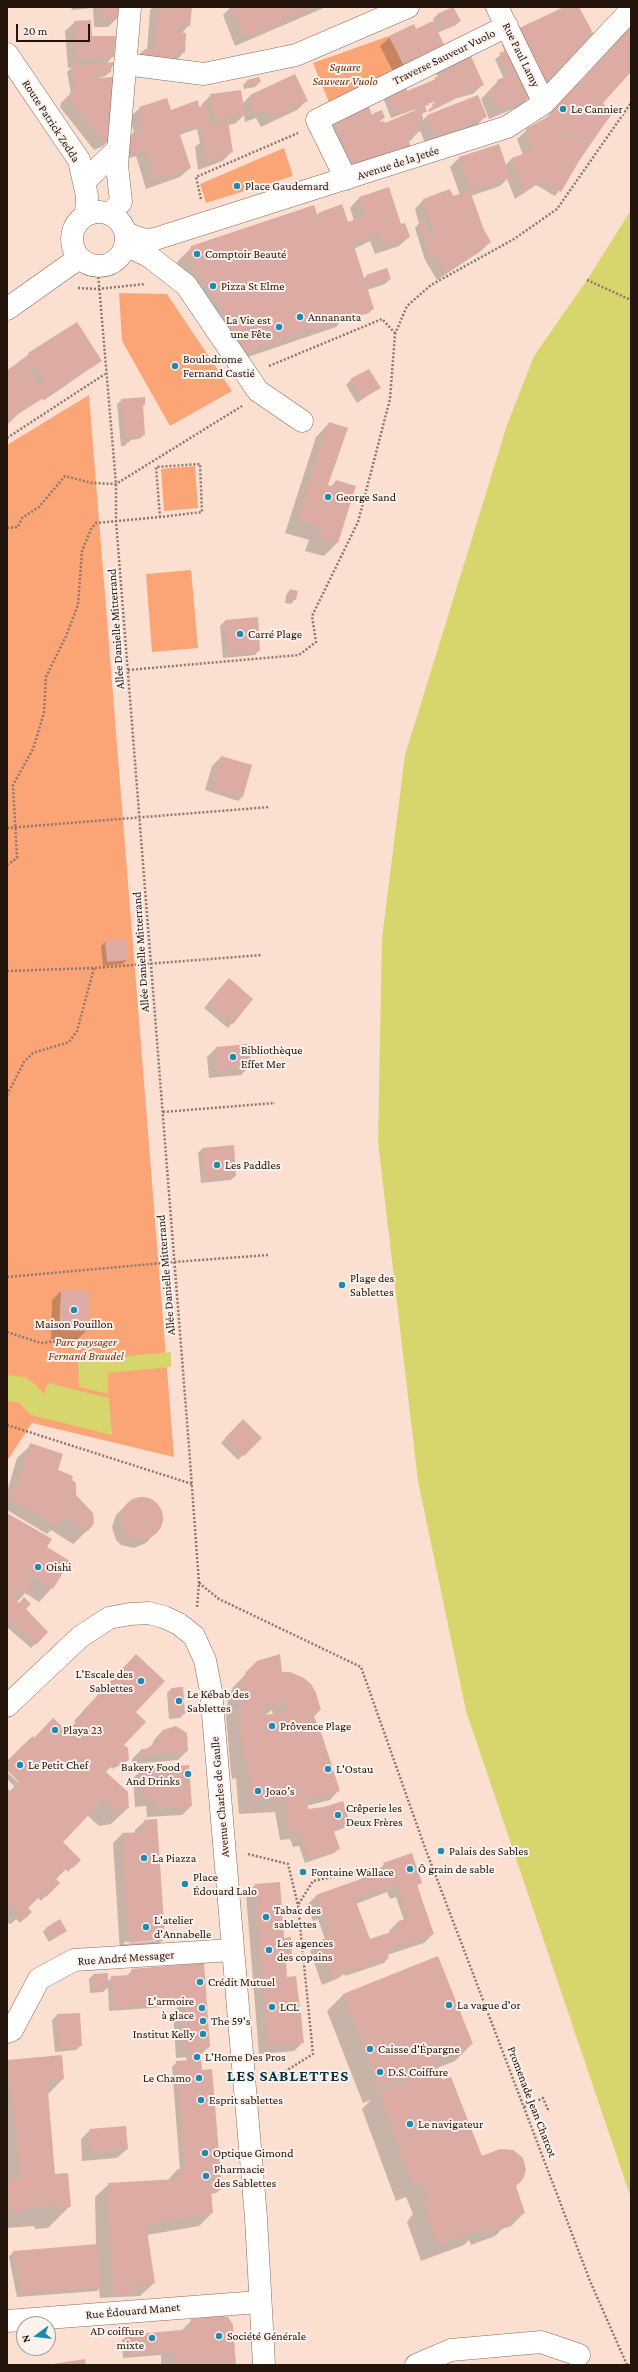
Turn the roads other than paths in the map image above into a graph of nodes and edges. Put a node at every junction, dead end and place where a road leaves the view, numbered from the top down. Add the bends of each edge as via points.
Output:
1 (130, 7) edge
2 (408, 7) edge
3 (497, 7) edge
4 (631, 10) edge
5 (507, 26) junction
6 (7, 54) edge
7 (125, 64) junction
8 (544, 103) junction
9 (118, 149) junction
10 (346, 180) junction
11 (85, 181) junction
12 (110, 214) junction
13 (86, 215) junction
14 (126, 239) junction
15 (88, 262) junction
16 (7, 309) edge
17 (302, 421) dead end
18 (7, 1706) edge
19 (232, 1950) junction
20 (7, 2032) edge
21 (259, 2302) junction
22 (7, 2321) edge
23 (580, 2355) dead end
24 (264, 2365) edge
25 (416, 2365) edge

1 - 7 street
2 - 7 street via 296,55 204,74
3 - 5 street, Rue Paul Lamy
4 - 8 street, Avenue de la Jetée
5 - 8 street, Rue Paul Lamy
5 - 10 street, Traverse Sauveur Vuolo via 310,125
6 - 11 street, Route Patrick Zedda via 79,160
7 - 9 street
8 - 10 street, Avenue de la Jetée via 507,127
9 - 11 street
9 - 12 street via 121,202
10 - 14 street, Avenue de la Jetée via 155,239
11 - 13 street, Route Patrick Zedda
12 - 13 street via 102,212
12 - 14 street via 118,219
13 - 15 street via 79,220 72,235 72,243
14 - 15 street via 119,258 105,266
14 - 17 street via 186,285 258,391
15 - 16 street
18 - 19 street, Avenue Charles de Gaulle via 90,1630 109,1618 130,1614 164,1616 180,1624 194,1636 206,1660 211,1691
19 - 20 street, Rue André Messager via 74,1960 39,1979 12,2030
19 - 21 street, Avenue Charles de Gaulle via 256,2218
21 - 22 street, Rue Édouard Manet
21 - 24 street, Avenue Charles de Gaulle
23 - 25 street via 541,2342 451,2350

